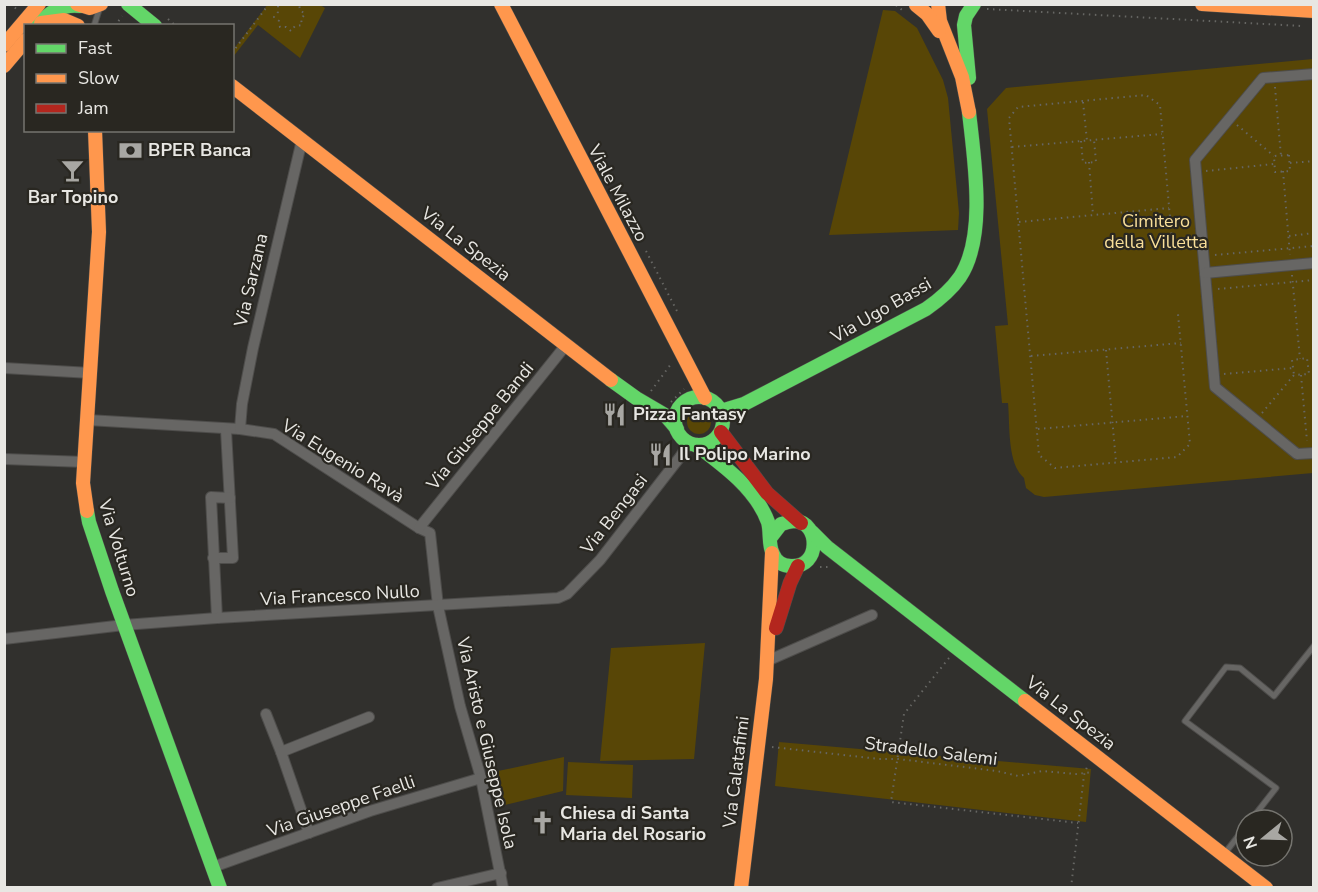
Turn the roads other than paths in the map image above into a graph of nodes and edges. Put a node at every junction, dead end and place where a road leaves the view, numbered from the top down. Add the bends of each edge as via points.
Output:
1 (39, 4) edge
2 (128, 4) edge
3 (501, 4) edge
4 (936, 4) edge
5 (1202, 4) edge
6 (79, 5) edge
7 (101, 5) edge
8 (915, 5) edge
9 (21, 6) edge
10 (978, 7) edge
11 (1314, 11) edge
12 (38, 24) edge
13 (39, 24) edge
14 (76, 24) edge
15 (80, 24) edge
16 (95, 24) edge
17 (153, 24) edge
18 (945, 38) junction
19 (4, 39) edge
20 (24, 42) edge
21 (4, 45) edge
22 (4, 66) edge
23 (1314, 74) edge
24 (234, 88) edge
25 (967, 100) junction
26 (95, 132) edge
27 (302, 140) junction
28 (1314, 263) edge
29 (1205, 273) junction
30 (566, 345) junction
31 (4, 368) edge
32 (91, 373) junction
33 (705, 398) junction
34 (721, 411) junction
35 (88, 420) junction
36 (240, 429) junction
37 (677, 429) junction
38 (226, 430) junction
39 (721, 432) junction
40 (692, 444) junction
41 (1311, 453) edge
42 (4, 459) edge
43 (85, 462) junction
44 (230, 498) junction
45 (419, 528) junction
46 (806, 528) junction
47 (771, 537) junction
48 (772, 553) junction
49 (213, 558) junction
50 (805, 566) junction
51 (854, 568) junction
52 (558, 598) joint
53 (438, 606) junction
54 (872, 615) dead end
55 (217, 618) junction
56 (124, 626) junction
57 (4, 639) edge
58 (1314, 646) edge
59 (767, 661) junction
60 (266, 714) dead end
61 (369, 717) dead end
62 (281, 753) junction
63 (481, 778) junction
64 (1260, 808) edge
65 (309, 833) junction
66 (1234, 841) edge
67 (1224, 854) junction
68 (213, 867) junction
69 (501, 873) junction
70 (220, 888) edge
71 (437, 888) edge
72 (504, 888) edge
73 (741, 888) edge
74 (1266, 888) edge

1 - 21 street
2 - 17 street
3 - 33 street, Viale Milazzo
4 - 8 street
4 - 18 street, Via Ugo Bassi
5 - 11 street
6 - 7 street
6 - 12 street via 58,8
6 - 15 street
7 - 16 lane
8 - 18 street, Via Ugo Bassi
9 - 19 street
10 - 25 street via 966,16 964,25
13 - 14 street via 60,20
18 - 25 street, Via Ugo Bassi via 960,69
20 - 22 street
23 - 29 street via 1263,78 1195,160
24 - 27 street, Via La Spezia
25 - 34 street, Via Ugo Bassi via 977,226 973,251 958,279 941,298 920,312 744,404
26 - 32 street, Via Volturno via 99,225
27 - 30 street, Via La Spezia
27 - 36 street, Via Sarzana via 253,348
28 - 29 street
29 - 41 street via 1215,387 1297,454
30 - 37 street, Via La Spezia via 636,398 664,413
30 - 45 street, Via Giuseppe Bandi
31 - 32 street
32 - 35 street, Via Volturno
33 - 34 street
33 - 37 street via 690,399 679,408
34 - 39 street
35 - 38 street, Via Eugenio Ravà
35 - 43 street, Via Volturno
36 - 38 street, Via Eugenio Ravà
36 - 45 street, Via Eugenio Ravà via 274,434
37 - 40 street, Via La Spezia
38 - 44 street
39 - 40 street via 710,442
39 - 46 street, Via La Spezia via 782,510
40 - 47 street, Via La Spezia via 729,471 752,496
40 - 52 street, Via Bengasi via 600,560 567,594
42 - 43 street
43 - 56 street, Via Volturno via 83,483 89,522
44 - 49 street via 211,497
44 - 49 street via 233,558
45 - 53 street, Via Eugenio Ravà via 430,533 432,540
46 - 47 street via 791,521 781,525
46 - 50 street via 815,541
46 - 51 street, Via La Spezia
47 - 48 street, Via La Spezia
48 - 50 street via 783,564
48 - 59 street, Via Calatafimi
49 - 55 street
50 - 51 street, Via La Spezia via 819,559
50 - 59 street, Via Calatafimi via 789,583
51 - 67 street, Via La Spezia
52 - 53 street, Via Francesco Nullo
53 - 55 street, Via Francesco Nullo
53 - 63 street, Via Aristo e Giuseppe Isola
54 - 59 street
55 - 56 street, Via Francesco Nullo
56 - 57 street, Via Francesco Nullo
56 - 68 street, Via Volturno
58 - 64 lane via 1274,696 1240,668 1226,667 1185,721 1276,788
59 - 73 street, Via Calatafimi
60 - 62 street
61 - 62 street
62 - 65 street
63 - 65 street, Via Giuseppe Faelli
63 - 69 street, Via Aristo e Giuseppe Isola
65 - 68 street, Via Giuseppe Faelli
66 - 67 lane
67 - 74 street, Via La Spezia
68 - 70 street, Via Volturno
69 - 71 street
69 - 72 street, Via Aristo e Giuseppe Isola

